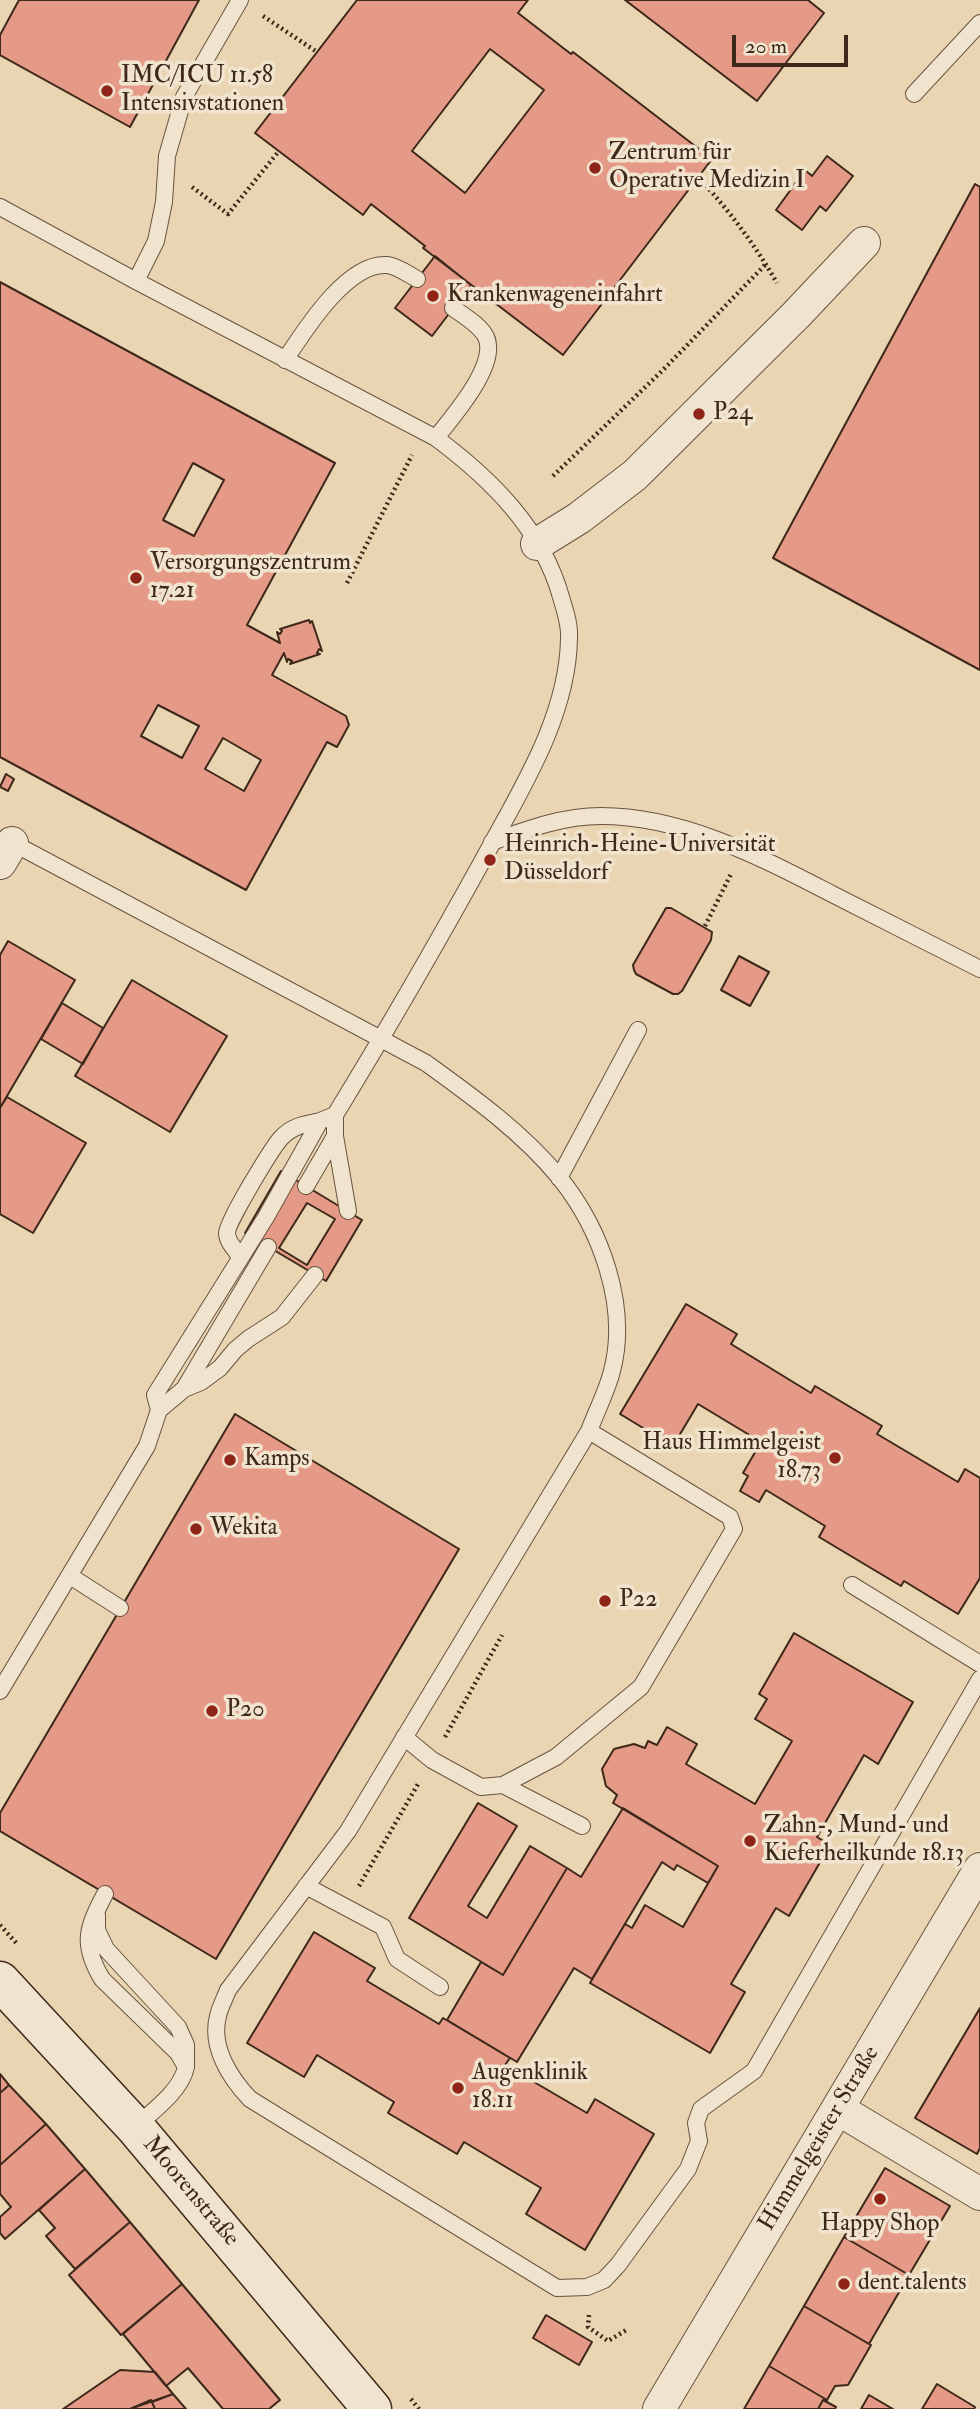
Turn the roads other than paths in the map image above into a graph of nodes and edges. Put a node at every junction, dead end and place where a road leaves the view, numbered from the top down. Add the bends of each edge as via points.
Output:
1 (240, 0) edge
2 (980, 23) edge
3 (914, 94) dead end
4 (0, 207) edge
5 (864, 243) dead end
6 (417, 279) dead end
7 (136, 281) junction
8 (453, 308) dead end
9 (285, 360) junction
10 (429, 435) junction
11 (537, 544) junction
12 (492, 842) junction
13 (4, 847) edge
14 (980, 969) edge
15 (638, 1030) dead end
16 (381, 1040) junction
17 (328, 1118) junction
18 (334, 1136) junction
19 (559, 1178) junction
20 (306, 1186) dead end
21 (348, 1211) dead end
22 (268, 1247) dead end
23 (240, 1257) junction
24 (315, 1275) dead end
25 (184, 1389) junction
26 (159, 1410) junction
27 (589, 1431) junction
28 (70, 1576) junction
29 (852, 1585) dead end
30 (120, 1608) dead end
31 (980, 1664) edge
32 (980, 1679) edge
33 (0, 1691) edge
34 (404, 1737) junction
35 (503, 1784) junction
36 (582, 1826) dead end
37 (980, 1869) edge
38 (306, 1886) junction
39 (105, 1894) dead end
40 (97, 1909) junction
41 (0, 1981) edge
42 (440, 1987) dead end
43 (186, 2067) junction
44 (838, 2109) junction
45 (135, 2127) junction
46 (980, 2194) edge
47 (372, 2409) edge
48 (659, 2409) edge

1 - 7 lane via 184,97 167,156 156,241
2 - 3 lane
4 - 7 lane
5 - 11 street via 635,475
6 - 9 lane via 391,265 359,273 309,323
7 - 9 lane
8 - 10 lane via 478,327 488,350 482,373 462,405
9 - 10 lane
10 - 11 lane via 494,487
11 - 12 lane via 553,569 568,621 564,688 540,750
12 - 14 lane via 559,820 633,817 743,849
12 - 16 lane
13 - 16 lane
15 - 19 lane
16 - 17 lane
16 - 19 lane via 426,1063 464,1091 519,1136
17 - 18 lane
17 - 23 lane
17 - 23 lane via 299,1125 281,1138 227,1233
18 - 20 lane
18 - 21 lane
19 - 27 lane via 583,1214 611,1273 614,1290 617,1330 612,1371
22 - 25 lane
23 - 26 lane via 155,1395
24 - 25 lane via 282,1317 241,1345 211,1375
25 - 26 lane
26 - 28 lane via 147,1446
27 - 34 lane
27 - 35 lane via 730,1517 734,1529 641,1687 556,1757
28 - 30 lane
28 - 33 lane
29 - 31 lane
32 - 38 lane via 754,2071 701,2109 696,2123 699,2141 688,2169 618,2265 604,2280 587,2287 557,2288 250,2099 233,2080 218,2044 217,2018 228,1990
34 - 35 lane via 432,1760 481,1787
34 - 38 lane via 348,1831
35 - 36 lane
37 - 44 street, Himmelgeister Straße
38 - 42 lane via 383,1927 397,1959
39 - 40 lane
40 - 43 lane via 97,1930 106,1949 178,2027 186,2045
40 - 43 lane via 88,1936 94,1966 178,2053
41 - 45 street, Moorenstraße
43 - 45 lane via 176,2087
44 - 46 street
44 - 48 street, Himmelgeister Straße
45 - 47 street, Moorenstraße

